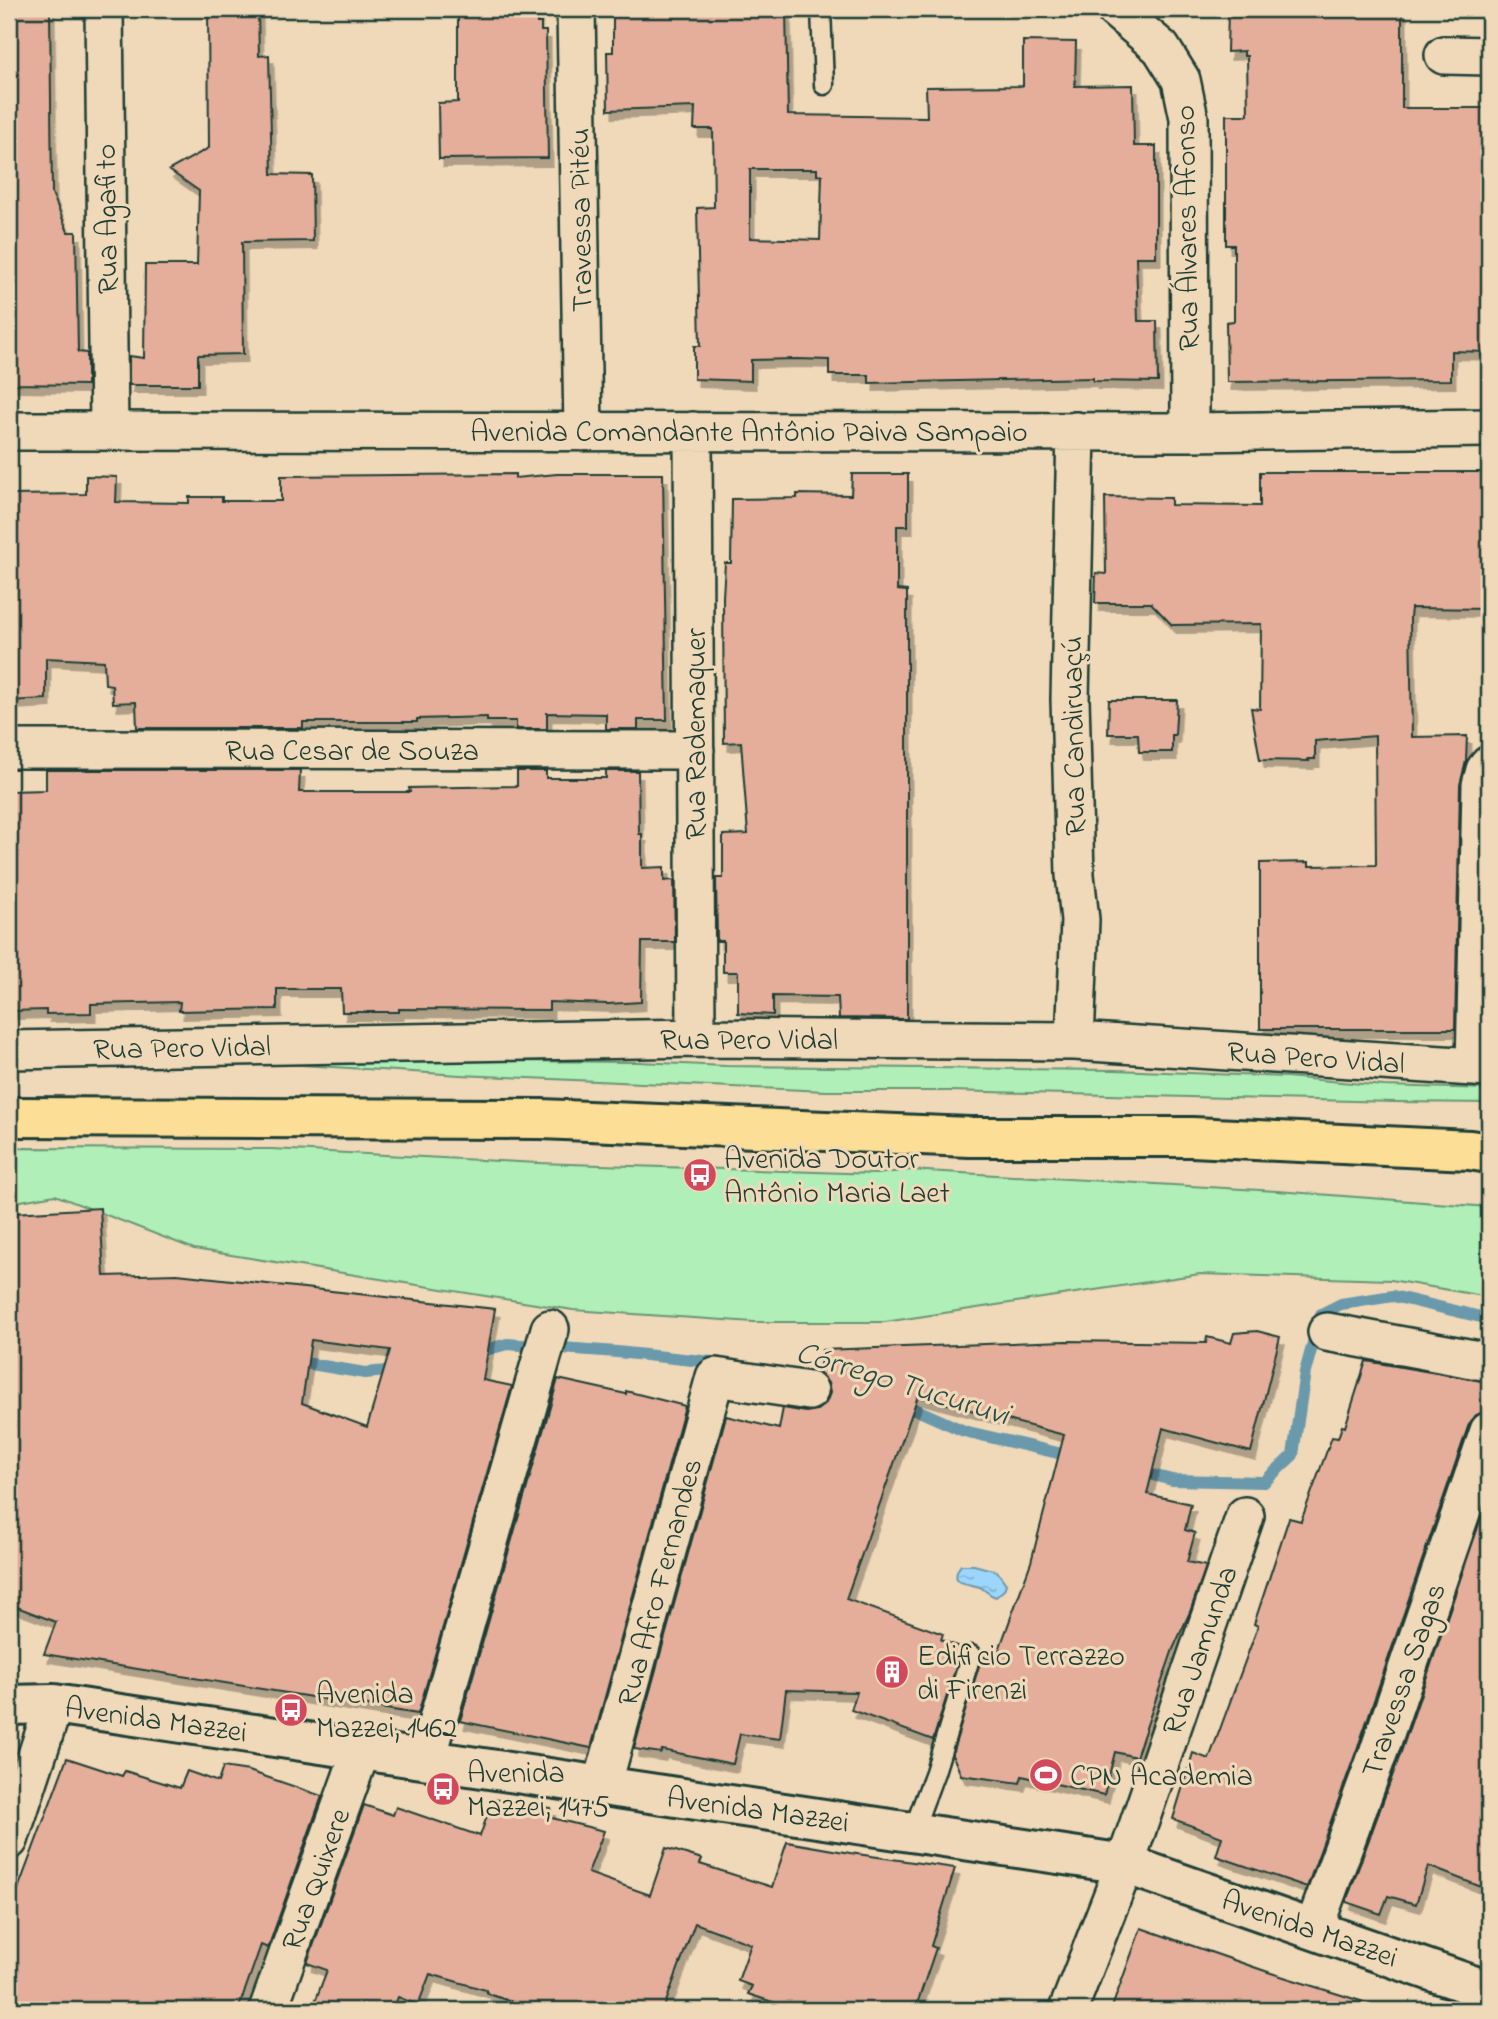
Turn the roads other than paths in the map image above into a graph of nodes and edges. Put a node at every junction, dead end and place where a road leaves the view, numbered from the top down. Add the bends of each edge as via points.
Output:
1 (104, 9) edge
2 (576, 9) edge
3 (821, 9) edge
4 (1115, 9) edge
5 (1444, 55) dead end
6 (1489, 56) edge
7 (824, 85) dead end
8 (1489, 428) edge
9 (109, 430) junction
10 (9, 431) edge
11 (694, 431) junction
12 (1076, 431) junction
13 (583, 432) junction
14 (1190, 432) junction
15 (9, 749) edge
16 (695, 750) junction
17 (1489, 765) edge
18 (696, 1038) junction
19 (1075, 1041) junction
20 (9, 1050) edge
21 (1482, 1068) edge
22 (9, 1117) edge
23 (1483, 1150) edge
24 (550, 1329) dead end
25 (1327, 1332) dead end
26 (1489, 1362) edge
27 (809, 1391) dead end
28 (1489, 1431) edge
29 (1245, 1516) dead end
30 (971, 1654) dead end
31 (54, 1704) junction
32 (9, 1705) edge
33 (362, 1748) junction
34 (427, 1758) junction
35 (602, 1786) junction
36 (913, 1831) junction
37 (9, 1840) edge
38 (1125, 1864) junction
39 (1314, 1928) junction
40 (1489, 1991) edge
41 (268, 2010) edge
42 (1068, 2010) edge

1 - 9 street, Rua Agafito
2 - 13 street, Travessa Pitéu
3 - 7 lane
4 - 14 street, Rua Álvares Afonso via 1161,48 1181,80 1189,118
5 - 6 street
8 - 14 street, Avenida Comandante Antônio Paiva Sampaio
9 - 10 street, Avenida Comandante Antônio Paiva Sampaio
9 - 13 street, Avenida Comandante Antônio Paiva Sampaio
11 - 12 street, Avenida Comandante Antônio Paiva Sampaio
11 - 13 street, Avenida Comandante Antônio Paiva Sampaio
11 - 16 street, Rua Rademaquer
12 - 14 street, Avenida Comandante Antônio Paiva Sampaio
12 - 19 street, Rua Candiruaçú via 1070,699 1080,920
15 - 16 street, Rua Cesar de Souza
16 - 18 street, Rua Rademaquer
17 - 21 street via 1481,785
18 - 19 street, Rua Pero Vidal
18 - 20 street, Rua Pero Vidal
19 - 21 street, Rua Pero Vidal
22 - 23 main road via 541,1119 969,1137 1192,1137
24 - 34 street
25 - 26 street
27 - 35 street, Rua Afro Fernandes via 715,1377
28 - 39 street, Travessa Sagas
29 - 38 street, Rua Jamunda
30 - 36 lane
31 - 32 street, Avenida Mazzei
31 - 33 street, Avenida Mazzei
31 - 37 street
33 - 34 street, Avenida Mazzei
33 - 41 street, Rua Quixere
34 - 35 street, Avenida Mazzei
35 - 36 street, Avenida Mazzei
36 - 38 street, Avenida Mazzei
38 - 39 street, Avenida Mazzei
38 - 42 street, Rua Jamunda
39 - 40 street, Avenida Mazzei

